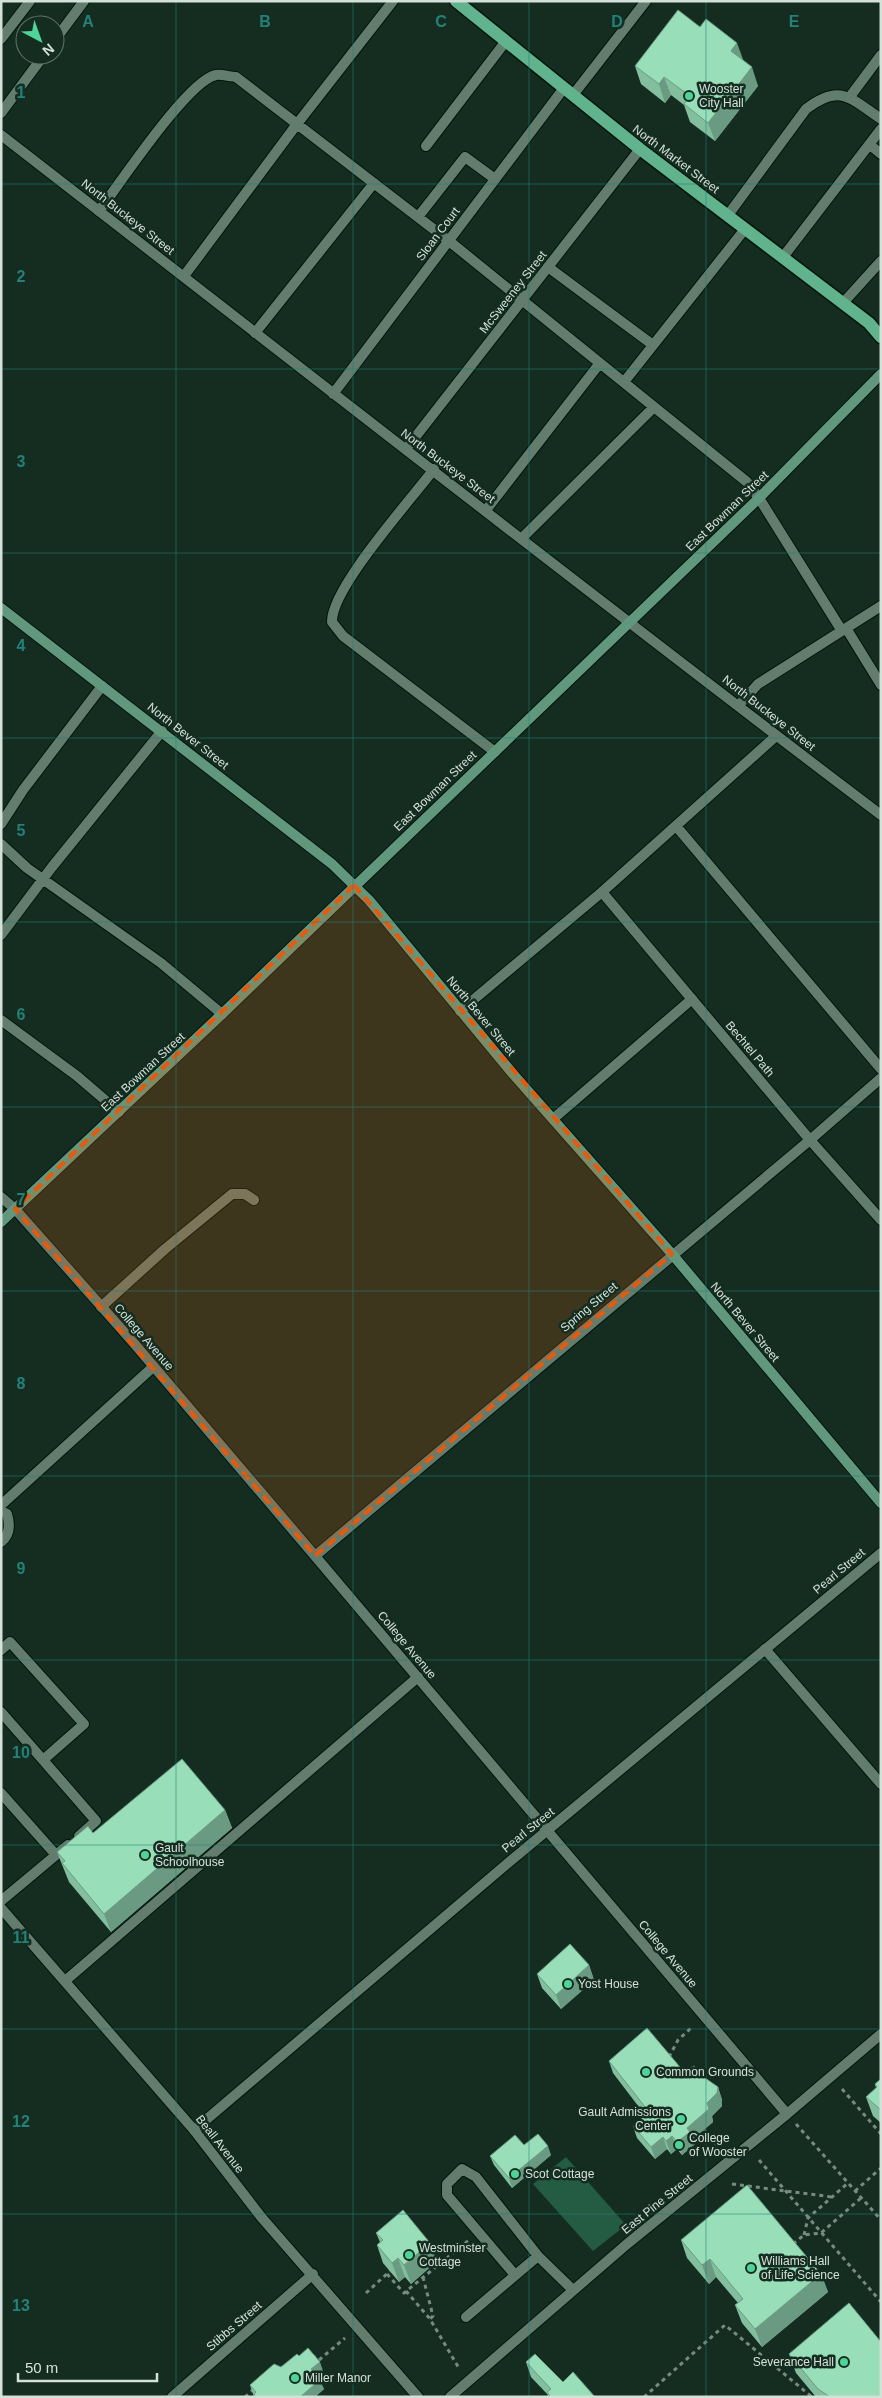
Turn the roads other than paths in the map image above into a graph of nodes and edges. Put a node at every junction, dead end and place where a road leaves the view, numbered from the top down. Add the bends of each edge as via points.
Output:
1 (30, 1) edge
2 (393, 1) edge
3 (646, 1) edge
4 (459, 2) edge
5 (80, 3) edge
6 (65, 25) edge
7 (1, 39) edge
8 (506, 41) junction
9 (881, 55) edge
10 (37, 65) edge
11 (568, 92) junction
12 (849, 98) junction
13 (1, 113) edge
14 (881, 119) edge
15 (297, 124) junction
16 (881, 129) edge
17 (1, 135) edge
18 (870, 145) junction
19 (426, 146) dead end
20 (640, 149) junction
21 (881, 154) edge
22 (495, 179) junction
23 (374, 183) junction
24 (100, 211) junction
25 (728, 215) junction
26 (418, 217) junction
27 (745, 229) junction
28 (449, 241) junction
29 (783, 258) junction
30 (881, 260) edge
31 (548, 267) junction
32 (184, 276) junction
33 (522, 300) junction
34 (843, 303) junction
35 (255, 333) junction
36 (881, 337) edge
37 (653, 345) junction
38 (600, 363) junction
39 (881, 374) edge
40 (624, 382) junction
41 (333, 394) junction
42 (654, 407) junction
43 (406, 449) junction
44 (434, 469) junction
45 (759, 498) junction
46 (486, 510) junction
47 (522, 538) junction
48 (881, 606) edge
49 (1, 608) edge
50 (630, 623) junction
51 (844, 630) junction
52 (881, 685) edge
53 (102, 686) junction
54 (739, 705) junction
55 (162, 732) junction
56 (776, 736) junction
57 (495, 752) junction
58 (881, 815) edge
59 (1, 824) edge
60 (676, 826) junction
61 (1, 844) edge
62 (43, 879) junction
63 (354, 885) junction
64 (602, 892) junction
65 (1, 935) edge
66 (692, 999) junction
67 (460, 1011) junction
68 (222, 1014) junction
69 (1, 1020) edge
70 (881, 1069) edge
71 (881, 1078) edge
72 (119, 1112) junction
73 (552, 1119) junction
74 (810, 1140) junction
75 (1, 1197) edge
76 (254, 1200) dead end
77 (15, 1210) junction
78 (881, 1220) edge
79 (1, 1222) edge
80 (672, 1254) junction
81 (101, 1307) junction
82 (153, 1366) junction
83 (881, 1503) edge
84 (1, 1505) edge
85 (1, 1511) edge
86 (1, 1542) edge
87 (881, 1553) edge
88 (315, 1556) junction
89 (765, 1649) junction
90 (1, 1650) edge
91 (418, 1677) junction
92 (1, 1712) edge
93 (43, 1760) junction
94 (881, 1784) edge
95 (1, 1793) edge
96 (548, 1831) junction
97 (56, 1855) junction
98 (1, 1901) edge
99 (1, 1908) edge
100 (65, 1981) junction
101 (881, 2034) edge
102 (787, 2114) junction
103 (194, 2130) junction
104 (538, 2256) junction
105 (313, 2274) junction
106 (515, 2275) junction
107 (573, 2290) junction
108 (466, 2317) dead end
109 (172, 2397) edge
110 (418, 2397) edge
111 (450, 2397) edge

1 - 7 street
2 - 15 street
3 - 11 street, Sloan Court
4 - 8 main road, North Market Street
5 - 6 street
8 - 11 main road, North Market Street
8 - 19 street
9 - 12 street
10 - 13 street
11 - 20 main road, North Market Street
11 - 22 street, Sloan Court
12 - 14 street
12 - 25 street via 834,94 806,109
15 - 23 street
15 - 24 street via 236,77 216,75 200,83 173,112
15 - 32 street
16 - 18 street
17 - 24 street, North Buckeye Street
18 - 21 street
18 - 29 street
20 - 25 main road, North Market Street
20 - 31 street, McSweeney Street
22 - 26 street via 465,157
22 - 28 street, Sloan Court
23 - 26 street
23 - 35 street
24 - 32 street, North Buckeye Street
25 - 27 main road, North Market Street
26 - 28 street
27 - 29 main road, North Market Street
27 - 37 street
28 - 33 street
28 - 41 street, Sloan Court
29 - 34 main road, North Market Street
30 - 34 street
31 - 33 street, McSweeney Street
31 - 37 street
32 - 35 street, North Buckeye Street
33 - 38 street
33 - 43 street, McSweeney Street
34 - 36 main road, North Market Street
35 - 41 street, North Buckeye Street
37 - 40 street
38 - 40 street
38 - 46 street
39 - 45 main road, East Bowman Street
40 - 42 street
41 - 43 street, North Buckeye Street
42 - 45 street via 747,482
42 - 47 street
43 - 44 street, North Buckeye Street
44 - 46 street, North Buckeye Street
44 - 57 street via 354,574 333,609 332,622 343,636
45 - 50 main road, East Bowman Street
45 - 51 street
46 - 47 street, North Buckeye Street
47 - 50 street, North Buckeye Street
48 - 51 street
49 - 53 main road, North Bever Street
50 - 54 street, North Buckeye Street
50 - 57 main road, East Bowman Street
51 - 52 street
51 - 54 street via 758,684
53 - 55 main road, North Bever Street
53 - 59 street
54 - 56 street, North Buckeye Street
55 - 62 street
55 - 63 main road, North Bever Street via 332,864
56 - 58 street, North Buckeye Street
56 - 60 street
57 - 63 main road, East Bowman Street
60 - 64 street
60 - 70 street
61 - 62 street via 21,864
62 - 65 street
62 - 68 street via 161,963
63 - 67 main road, North Bever Street
63 - 68 main road, East Bowman Street
64 - 66 street, Bechtel Path
64 - 67 street
66 - 73 street
66 - 74 street, Bechtel Path
67 - 73 main road, North Bever Street
68 - 72 main road, East Bowman Street
69 - 72 street via 77,1076
71 - 74 street, Spring Street
72 - 77 main road, East Bowman Street
73 - 80 main road, North Bever Street
74 - 78 street, Bechtel Path
74 - 80 street, Spring Street
75 - 77 street, College Avenue
76 - 81 street via 245,1194 232,1194
77 - 79 main road, East Bowman Street
77 - 81 street, College Avenue
80 - 83 main road, North Bever Street
80 - 88 street, Spring Street
81 - 82 street, College Avenue
82 - 84 street
82 - 88 street, College Avenue
85 - 86 street via 7,1514 10,1525
87 - 89 street, Pearl Street
88 - 91 street, College Avenue
89 - 94 street
89 - 96 street, Pearl Street
90 - 93 street via 10,1642 84,1724
91 - 96 street, College Avenue
91 - 100 street
92 - 93 street
93 - 97 street via 96,1821
95 - 97 street
96 - 102 street, College Avenue
96 - 103 street, Pearl Street
97 - 98 street
99 - 100 street, Beall Avenue
100 - 103 street, Beall Avenue
101 - 102 street, East Pine Street
102 - 107 street, East Pine Street
103 - 105 street, Beall Avenue via 262,2218
104 - 106 street
104 - 106 street via 476,2177 462,2169 446,2184 447,2195
104 - 107 street
105 - 109 street, Stibbs Street
105 - 110 street, Beall Avenue
106 - 108 street
107 - 111 street, East Pine Street

